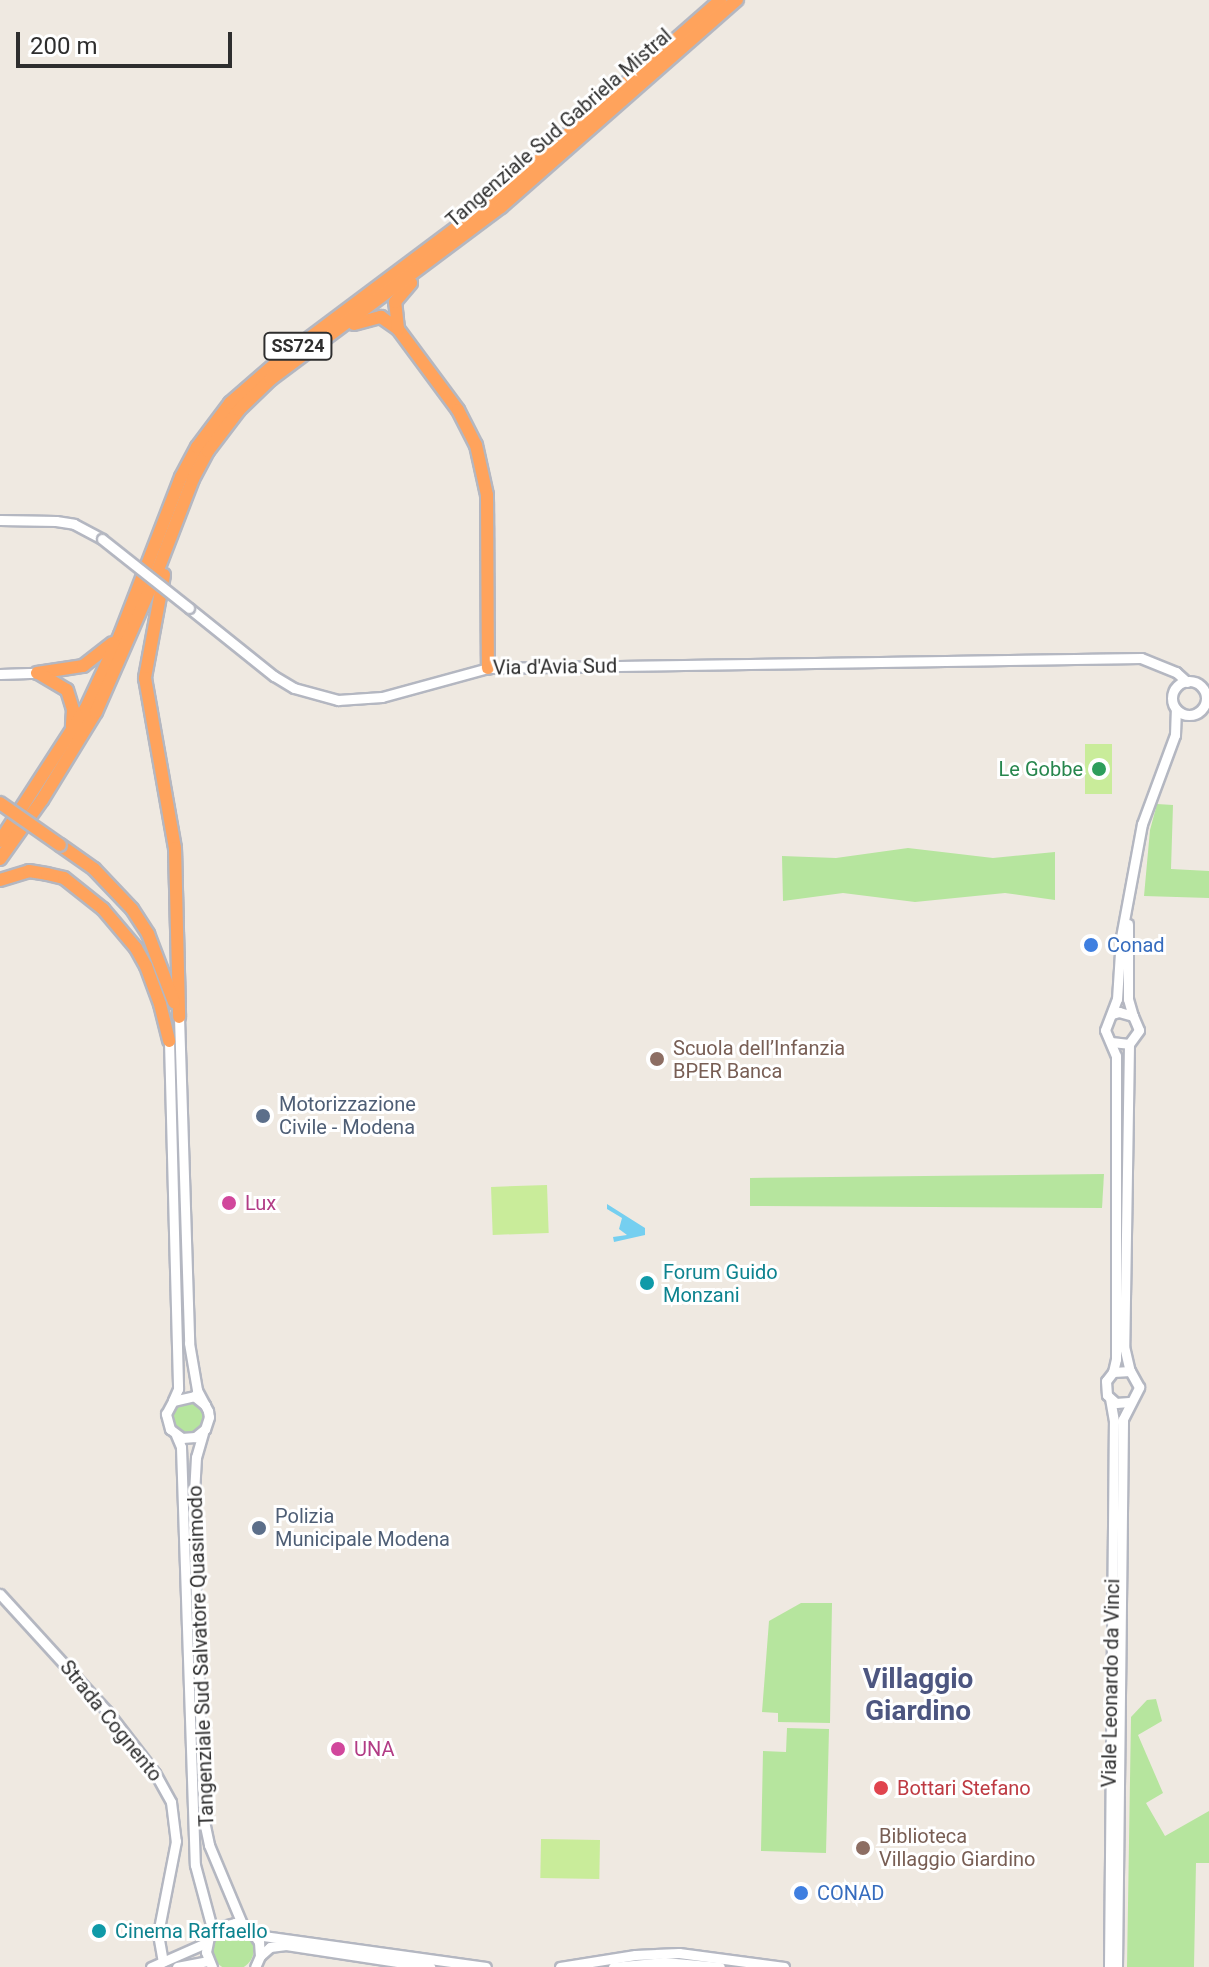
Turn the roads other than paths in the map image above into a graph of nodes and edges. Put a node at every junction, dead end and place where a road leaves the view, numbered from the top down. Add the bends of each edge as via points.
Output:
1 (721, 0) edge
2 (737, 0) edge
3 (672, 50) junction
4 (610, 104) junction
5 (472, 230) junction
6 (398, 329) junction
7 (307, 352) junction
8 (179, 510) junction
9 (0, 520) edge
10 (155, 561) junction
11 (120, 635) junction
12 (488, 668) junction
13 (1169, 671) junction
14 (37, 673) junction
15 (0, 674) edge
16 (1187, 682) junction
17 (1176, 688) junction
18 (1176, 709) junction
19 (1190, 715) junction
20 (1175, 735) junction
21 (70, 736) junction
22 (0, 803) edge
23 (0, 841) edge
24 (0, 859) edge
25 (0, 880) edge
26 (1128, 908) junction
27 (165, 975) junction
28 (1112, 1014) junction
29 (1133, 1016) junction
30 (179, 1017) junction
31 (169, 1041) junction
32 (1111, 1042) junction
33 (1129, 1044) junction
34 (1130, 1371) junction
35 (1113, 1372) junction
36 (1110, 1399) junction
37 (1129, 1402) junction
38 (205, 1405) junction
39 (168, 1407) junction
40 (205, 1429) junction
41 (176, 1435) junction
42 (0, 1594) edge
43 (242, 1924) junction
44 (213, 1932) junction
45 (256, 1935) junction
46 (206, 1943) junction
47 (260, 1956) junction
48 (163, 1962) junction
49 (210, 1964) edge
50 (151, 1967) edge
51 (177, 1967) edge
52 (255, 1967) edge
53 (430, 1967) edge
54 (486, 1967) edge
55 (560, 1967) edge
56 (613, 1967) edge
57 (720, 1967) edge
58 (784, 1967) edge
59 (1109, 1967) edge
60 (1117, 1967) edge

1 - 3 highway, Tangenziale Sud Gabriela Mistral / SS724
2 - 3 highway, Tangenziale Sud Gabriela Mistral / SS724
3 - 4 highway, Tangenziale Sud Gabriela Mistral / SS724
4 - 5 highway, Tangenziale Sud Gabriela Mistral / SS724
4 - 10 highway, Tangenziale Sud Gabriela Mistral / SS724 via 230,403 181,477
5 - 6 highway via 398,297
5 - 7 highway, Tangenziale Sud Gabriela Mistral / SS724
6 - 7 highway via 381,317 370,317
6 - 12 highway via 458,410 482,462 487,495
7 - 8 highway, Tangenziale Sud Gabriela Mistral / SS724 via 239,410 208,451
8 - 10 highway, Tangenziale Sud Gabriela Mistral / SS724
8 - 30 highway via 145,678 175,848
9 - 12 street, Via d'Avia Sud, bridge via 74,524 102,539 294,688 357,701
10 - 11 highway, SS724
10 - 24 highway, SS724 via 96,712
11 - 14 highway via 83,666
11 - 21 highway, SS724
12 - 13 street, Via d'Avia Sud via 1141,658
13 - 16 street, Via d'Avia Sud
13 - 17 street
14 - 15 street
14 - 21 highway via 58,682 72,699
16 - 17 street
16 - 19 street via 1199,685 1205,696 1202,708
17 - 18 street
18 - 19 street
18 - 20 street
19 - 20 street
20 - 26 street via 1142,824
21 - 23 highway, SS724
22 - 27 highway, bridge via 94,869 132,909
25 - 31 highway via 29,871 64,878 103,909 146,966
26 - 28 street
26 - 29 street via 1128,999
27 - 30 highway
27 - 31 highway
28 - 29 street
28 - 32 street via 1105,1030
29 - 33 street via 1139,1030
30 - 38 street via 189,1343
31 - 39 street via 178,1389
32 - 33 street
32 - 35 street via 1116,1056
33 - 34 street via 1124,1346
34 - 35 street
34 - 37 street via 1139,1387
35 - 36 street via 1105,1387
36 - 37 street
36 - 59 street, Viale Leonardo da Vinci via 1114,1421
37 - 60 street, Viale Leonardo da Vinci via 1123,1419
38 - 39 street via 186,1395
38 - 40 street
39 - 41 street via 167,1422
40 - 41 street via 195,1437
40 - 43 street, Tangenziale Sud Salvatore Quasimodo via 196,1457 193,1513 204,1821
41 - 44 street, Tangenziale Sud Salvatore Quasimodo via 181,1447 195,1865
42 - 48 street, Strada Cognento via 107,1711 171,1802 176,1841 158,1934
43 - 44 street via 226,1923
43 - 45 street
44 - 46 street
45 - 47 street
45 - 54 street
46 - 48 street
46 - 49 street
47 - 52 street
47 - 53 street via 270,1947 286,1945
48 - 50 street
49 - 51 street
55 - 58 street via 679,1953
56 - 57 street via 664,1962

